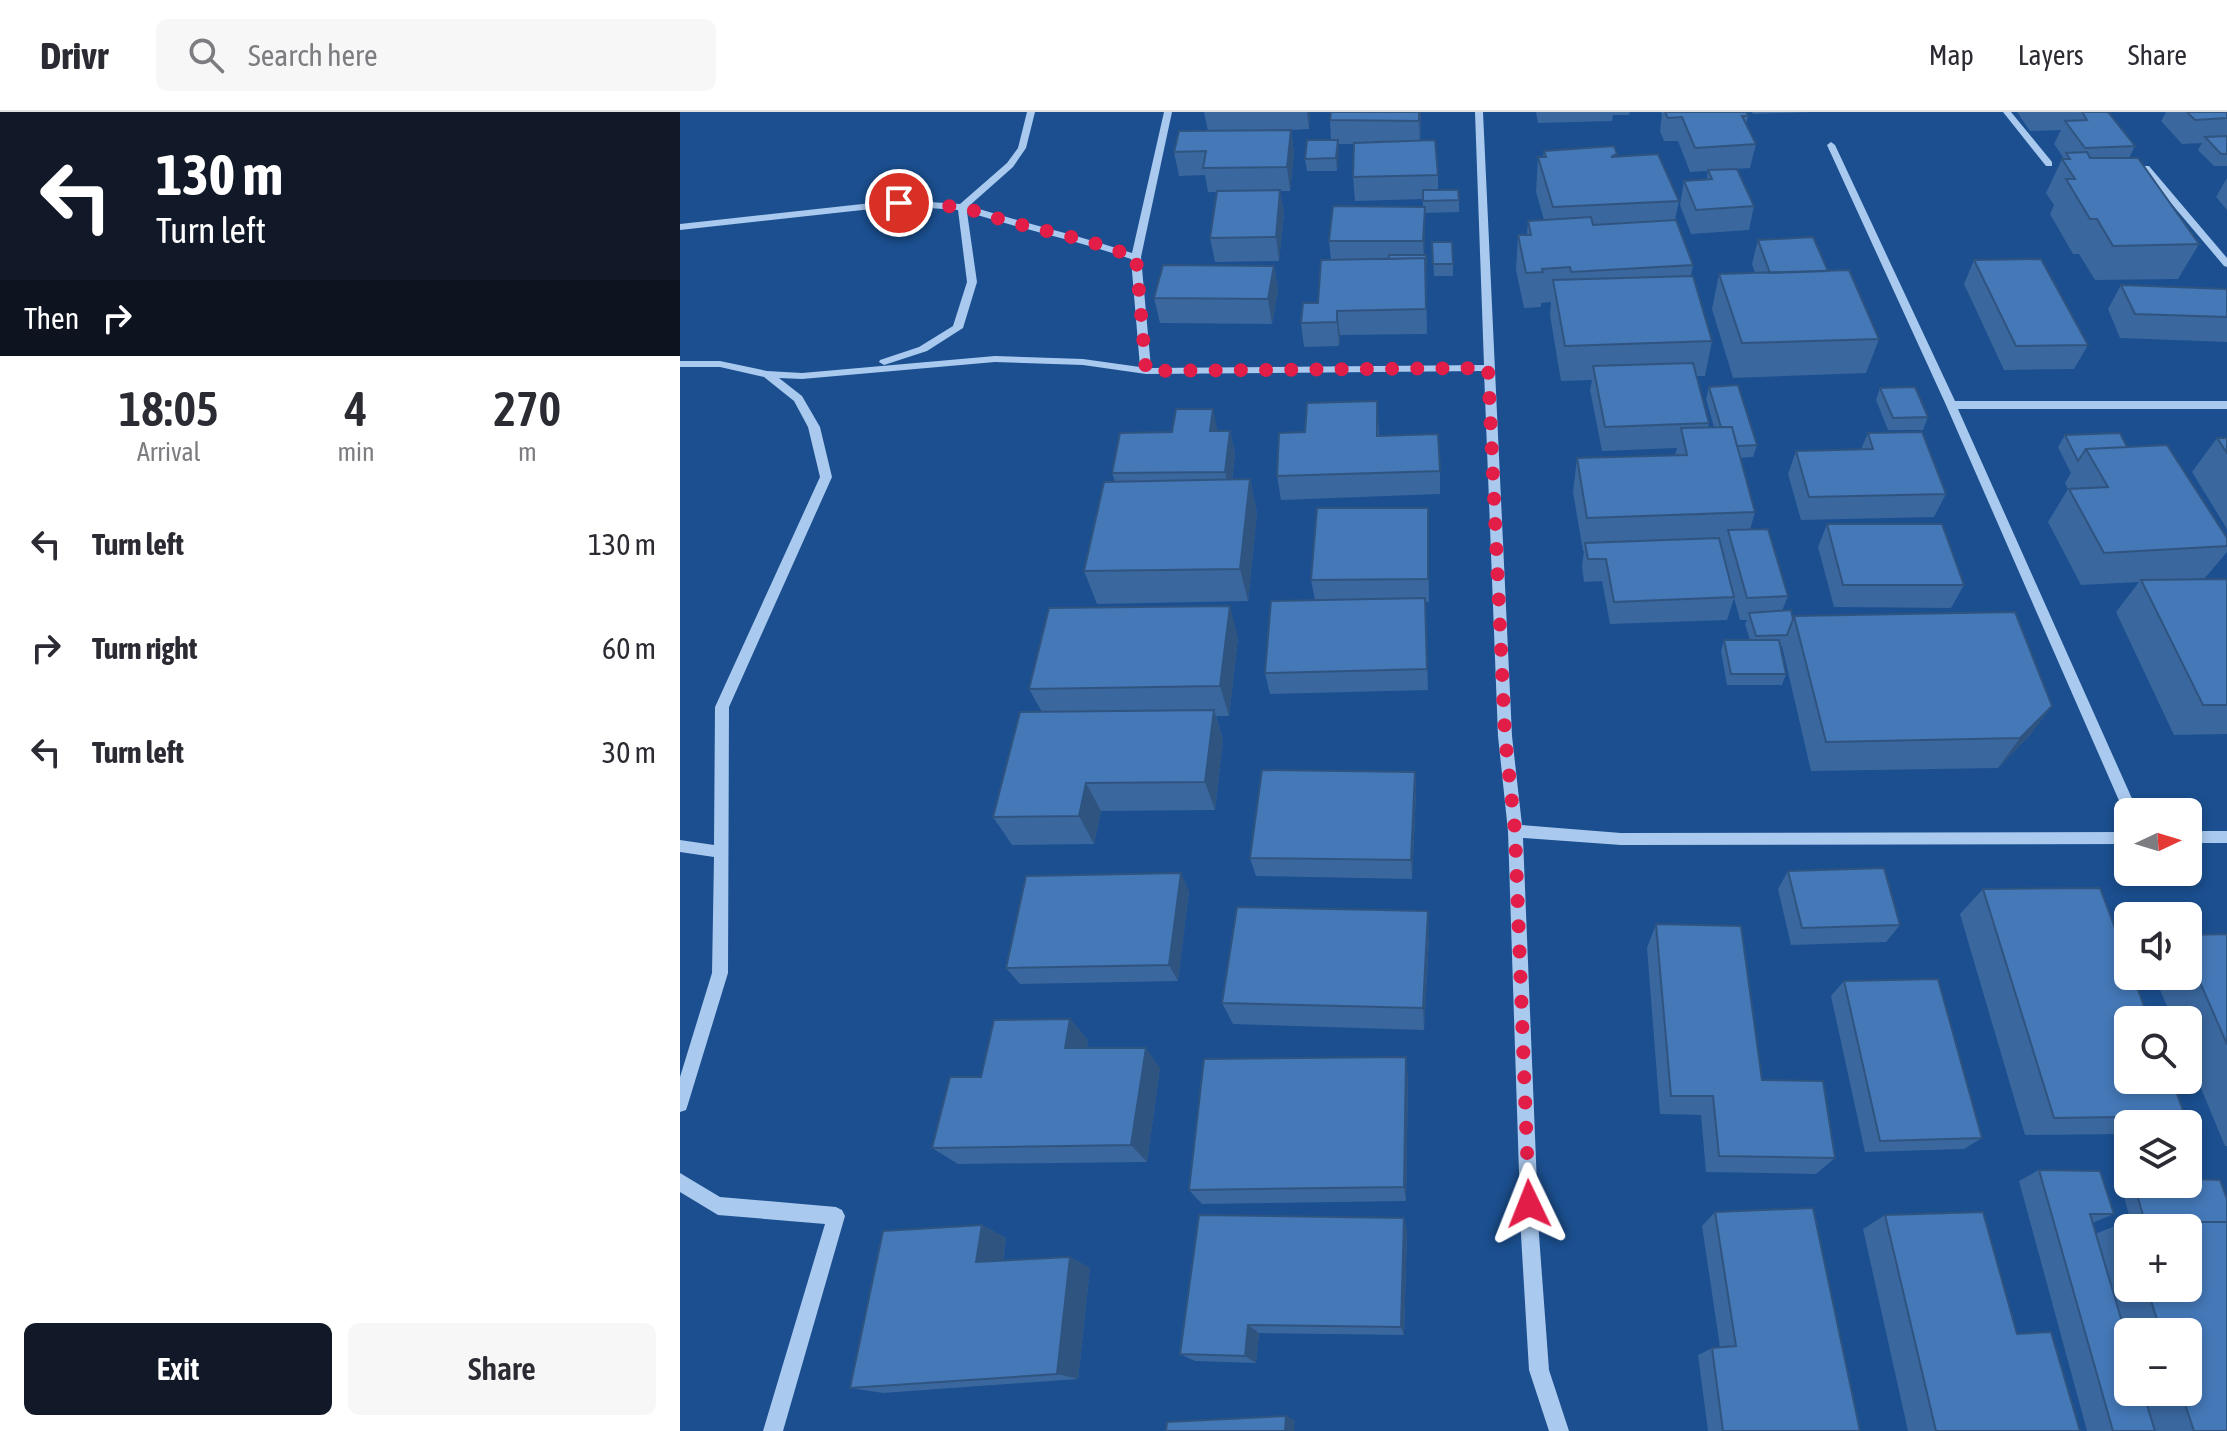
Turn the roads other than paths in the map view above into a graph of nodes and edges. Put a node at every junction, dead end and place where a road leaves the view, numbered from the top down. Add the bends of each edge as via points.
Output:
1 (1031, 112) edge
2 (1168, 112) edge
3 (1479, 112) edge
4 (2007, 112) edge
5 (1831, 145) dead end
6 (2049, 164) dead end
7 (2146, 168) edge
8 (962, 207) junction
9 (680, 227) edge
10 (1136, 257) junction
11 (2227, 264) edge
12 (680, 364) edge
13 (1488, 368) junction
14 (863, 370) junction
15 (1146, 371) junction
16 (767, 374) junction
17 (1951, 405) junction
18 (2227, 405) edge
19 (2125, 798) edge
20 (1515, 831) junction
21 (2202, 837) edge
22 (2227, 837) edge
23 (2114, 838) edge
24 (680, 846) edge
25 (720, 852) junction
26 (680, 1104) edge
27 (680, 1182) edge
28 (773, 1431) edge
29 (1559, 1431) edge

1 - 8 street via 1022,148 1010,165
2 - 10 street
3 - 13 street
4 - 6 street
5 - 17 street
7 - 11 street
8 - 9 street via 899,203
8 - 10 street
8 - 14 street via 972,282 958,328 923,349
10 - 15 street
12 - 16 street via 720,364
13 - 15 street
13 - 20 street via 1505,736
14 - 15 street via 995,359
14 - 16 street
16 - 25 street via 798,399 814,427 826,477 722,707
17 - 18 street
17 - 19 street
20 - 23 street via 1621,839
20 - 29 street via 1539,1370
21 - 22 street
24 - 25 street
25 - 26 street via 720,973
27 - 28 street via 718,1206 836,1216

